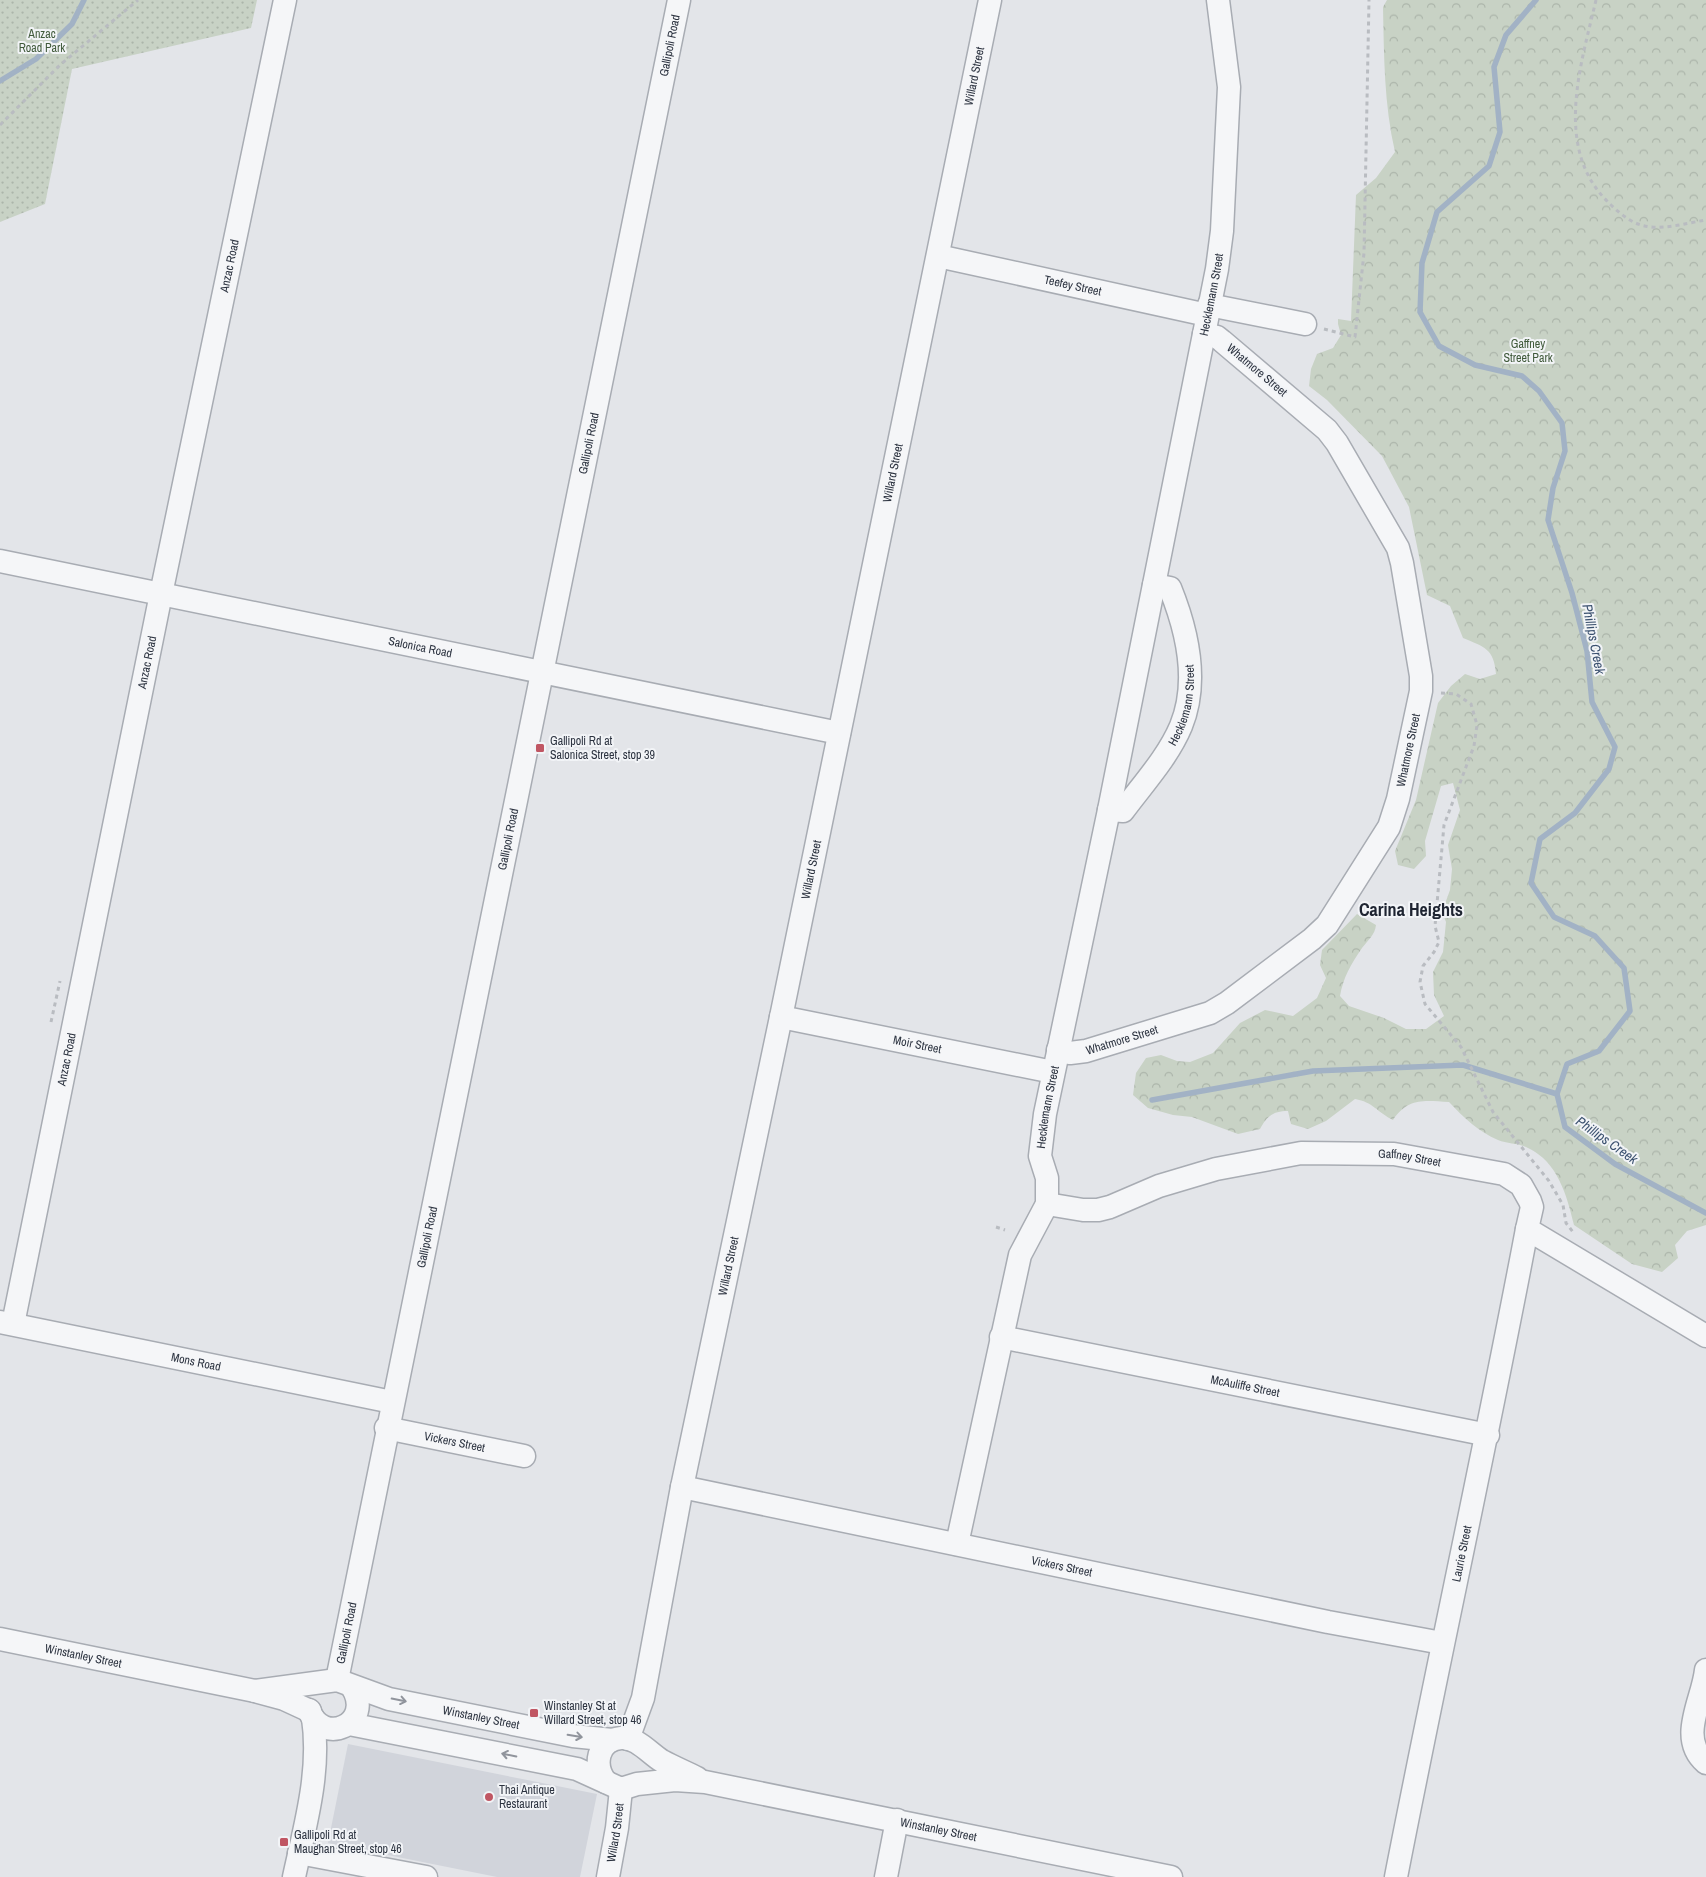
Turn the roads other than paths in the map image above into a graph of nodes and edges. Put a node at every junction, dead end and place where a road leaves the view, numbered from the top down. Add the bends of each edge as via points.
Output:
1 (285, 0) edge
2 (678, 0) edge
3 (990, 0) edge
4 (1218, 0) edge
5 (938, 256) junction
6 (1207, 318) junction
7 (1305, 324) road end
8 (0, 561) edge
9 (1154, 584) junction
10 (161, 594) junction
11 (540, 672) junction
12 (839, 733) junction
13 (1109, 810) junction
14 (781, 1017) junction
15 (1058, 1050) junction
16 (1052, 1072) junction
17 (1047, 1204) junction
18 (1527, 1229) junction
19 (7, 1323) edge
20 (1706, 1336) edge
21 (1002, 1337) junction
22 (392, 1402) junction
23 (386, 1428) junction
24 (1488, 1435) junction
25 (524, 1456) dead end
26 (682, 1487) junction
27 (957, 1544) junction
28 (0, 1639) edge
29 (1442, 1643) junction
30 (1706, 1670) edge
31 (336, 1683) junction
32 (255, 1690) junction
33 (311, 1715) junction
34 (346, 1726) junction
35 (628, 1742) junction
36 (1706, 1763) edge
37 (314, 1772) junction
38 (705, 1782) junction
39 (621, 1785) junction
40 (898, 1820) junction
41 (299, 1853) junction
42 (294, 1877) edge
43 (426, 1877) edge
44 (608, 1877) edge
45 (886, 1877) edge
46 (1171, 1877) edge
47 (1396, 1877) edge

1 - 10 street, Anzac Road
2 - 11 street, Gallipoli Road
3 - 5 street, Willard Street
4 - 6 street, Hecklemann Street via 1229,87 1222,231
5 - 6 street, Teefey Street
5 - 12 street, Willard Street
6 - 7 street, Teefey Street
6 - 9 street, Hecklemann Street
6 - 15 street, Whatmore Street via 1222,341 1315,418 1338,443 1398,548 1419,666 1420,691 1392,820 1327,925 1210,1013 1086,1051 1070,1053
8 - 10 street, Salonica Road
9 - 13 street, Hecklemann Street
9 - 13 street, Hecklemann Street via 1170,588 1179,609 1189,653 1189,693 1181,725 1168,751 1123,811
10 - 11 street, Salonica Road
10 - 19 street, Anzac Road
11 - 12 street, Salonica Road
11 - 22 street, Gallipoli Road
12 - 14 street, Willard Street
13 - 15 street, Hecklemann Street
14 - 16 street, Moir Street
14 - 26 street, Willard Street
15 - 16 street, Hecklemann Street
16 - 17 street, Hecklemann Street via 1040,1150 1048,1188
17 - 18 street, Gaffney Street via 1083,1210 1104,1209 1159,1186 1216,1169 1301,1153 1394,1154 1504,1174 1521,1185 1530,1201 1532,1207
17 - 21 street via 1020,1255
18 - 20 street
18 - 24 street, Laurie Street
19 - 22 street, Mons Road
21 - 24 street, McAuliffe Street
21 - 27 street
22 - 23 street, Gallipoli Road
23 - 25 street, Vickers Street
23 - 31 street, Gallipoli Road
24 - 29 street, Laurie Street
26 - 27 street, Vickers Street
26 - 35 street, Willard Street via 643,1698
27 - 29 street, Vickers Street
28 - 32 street, Winstanley Street
29 - 47 street, Laurie Street
30 - 36 street via 1693,1719 1692,1741
31 - 32 street, Winstanley Street
31 - 33 street via 310,1696
31 - 34 street via 356,1694 358,1710
31 -> 35 street, Winstanley Street via 389,1699 573,1736
32 - 33 street, Winstanley Street via 284,1699
33 - 34 street, Winstanley Street via 326,1728
33 - 37 street via 316,1738
34 - 37 street via 328,1742
39 -> 34 street, Winstanley Street via 577,1769
35 - 38 street, Winstanley Street
35 - 39 street via 647,1755 647,1771
35 - 39 street via 600,1752 598,1760 598,1768
37 - 41 street
38 - 39 street, Winstanley Street via 675,1780
38 - 40 street, Winstanley Street
39 - 44 street, Willard Street
40 - 45 street
40 - 46 street, Winstanley Street
41 - 42 street
41 - 43 street

